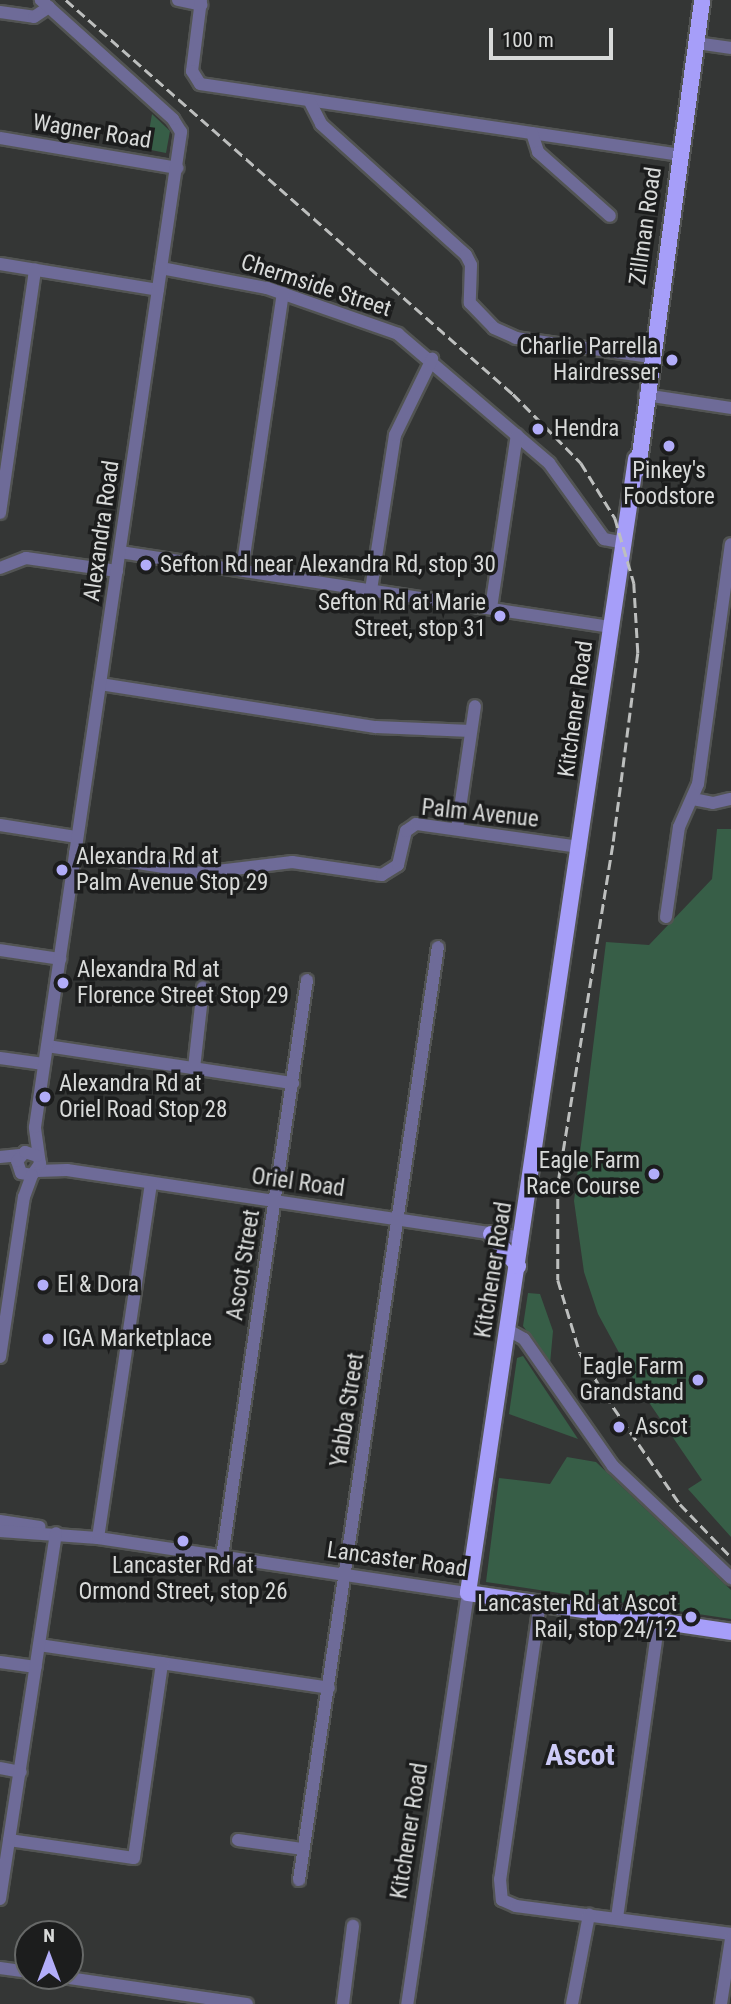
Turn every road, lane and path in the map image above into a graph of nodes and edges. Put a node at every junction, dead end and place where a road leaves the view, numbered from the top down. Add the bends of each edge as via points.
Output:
1 (178, 0) edge
2 (702, 0) edge
3 (201, 2) edge
4 (45, 4) edge
5 (0, 12) edge
6 (696, 43) junction
7 (731, 48) edge
8 (310, 102) junction
9 (532, 133) junction
10 (0, 138) edge
11 (679, 155) junction
12 (177, 167) junction
13 (610, 216) dead end
14 (0, 264) edge
15 (161, 268) junction
16 (35, 270) junction
17 (158, 290) junction
18 (283, 293) junction
19 (650, 357) junction
20 (432, 359) junction
21 (645, 395) junction
22 (731, 408) edge
23 (517, 435) junction
24 (0, 513) edge
25 (624, 543) junction
26 (731, 544) edge
27 (0, 552) edge
28 (120, 552) junction
29 (4, 566) edge
30 (242, 570) junction
31 (117, 571) junction
32 (371, 590) junction
33 (491, 608) junction
34 (725, 622) edge
35 (611, 627) junction
36 (100, 684) junction
37 (475, 706) dead end
38 (471, 731) junction
39 (693, 799) junction
40 (731, 799) edge
41 (0, 825) edge
42 (457, 829) junction
43 (78, 837) junction
44 (580, 847) junction
45 (75, 853) junction
46 (666, 917) dead end
47 (438, 947) dead end
48 (0, 950) edge
49 (60, 959) junction
50 (307, 980) dead end
51 (203, 988) dead end
52 (47, 1046) junction
53 (0, 1058) edge
54 (44, 1064) junction
55 (194, 1068) junction
56 (292, 1083) junction
57 (0, 1157) edge
58 (0, 1163) edge
59 (29, 1164) junction
60 (151, 1183) junction
61 (275, 1201) junction
62 (397, 1219) junction
63 (491, 1234) junction
64 (522, 1238) junction
65 (517, 1266) junction
66 (5, 1286) edge
67 (508, 1330) junction
68 (0, 1357) edge
69 (0, 1521) edge
70 (0, 1531) edge
71 (56, 1533) junction
72 (98, 1538) junction
73 (222, 1557) junction
74 (345, 1575) junction
75 (731, 1578) edge
76 (468, 1593) junction
77 (540, 1603) junction
78 (659, 1621) junction
79 (731, 1632) edge
80 (39, 1645) junction
81 (0, 1662) edge
82 (162, 1663) junction
83 (36, 1667) junction
84 (329, 1688) junction
85 (0, 1768) edge
86 (21, 1772) junction
87 (9, 1840) junction
88 (238, 1840) dead end
89 (303, 1849) junction
90 (299, 1880) dead end
91 (0, 1893) edge
92 (589, 1915) junction
93 (617, 1918) junction
94 (353, 1926) dead end
95 (731, 1936) edge
96 (84, 1982) edge
97 (167, 1998) edge
98 (247, 2004) edge
99 (343, 2004) edge
100 (407, 2004) edge
101 (572, 2004) edge
102 (721, 2004) edge

1 - 3 street
2 - 6 main road, Zillman Road
3 - 8 street via 192,67 195,80
4 - 5 street via 34,17
4 - 12 street, Alexandra Road via 178,124
6 - 7 street
6 - 11 main road, Zillman Road
8 - 9 street
8 - 19 street via 321,124 466,255 471,265 470,303 494,328 516,338
9 - 11 street
9 - 13 street via 538,152
10 - 12 street, Wagner Road
11 - 19 main road, Zillman Road
12 - 15 street, Alexandra Road
14 - 16 street
15 - 17 street, Alexandra Road
15 - 18 street, Chermside Street
16 - 17 street
16 - 24 street
17 - 28 street, Alexandra Road
18 - 20 street, Chermside Street via 376,324
18 - 30 street
19 - 21 main road, Zillman Road
20 - 23 street, Chermside Street
20 - 32 street via 395,435
21 - 22 street
21 - 25 main road, Zillman Road
23 - 25 street, Chermside Street via 557,471 604,539
23 - 33 street
25 - 35 main road, Kitchener Road
26 - 34 street
27 - 29 street
28 - 30 street
28 - 31 street, Alexandra Road
29 - 31 street via 26,558
30 - 32 street
31 - 36 street, Alexandra Road
32 - 33 street
33 - 35 street
34 - 39 street
35 - 44 main road, Kitchener Road
36 - 38 street via 376,727
36 - 43 street, Alexandra Road
37 - 38 street
38 - 42 street
39 - 40 street via 713,803
39 - 46 street via 679,827
41 - 43 street
42 - 44 street, Palm Avenue
42 - 45 street, Palm Avenue via 411,825 398,865 382,875 292,862 201,873
43 - 45 street, Alexandra Road
44 - 64 main road, Kitchener Road
45 - 49 street, Alexandra Road
47 - 62 street, Yabba Street
48 - 49 street
49 - 52 street, Alexandra Road
50 - 56 street, Ascot Street
51 - 55 street
52 - 54 street, Alexandra Road
52 - 55 street
53 - 54 street
54 - 59 street, Alexandra Road
55 - 56 street
56 - 61 street, Ascot Street
57 - 59 street, Oriel Road
58 - 59 street, Oriel Road
59 - 60 street, Oriel Road
59 - 66 street, Alexandra Road
60 - 61 street, Oriel Road
60 - 72 street
61 - 62 street, Oriel Road
61 - 73 street, Ascot Street
62 - 63 street, Oriel Road
62 - 74 street, Yabba Street
63 - 64 street, Oriel Road
63 - 65 main road
64 - 65 main road, Kitchener Road
65 - 67 main road, Kitchener Road
66 - 68 street, Alexandra Road
67 - 75 street via 524,1339 613,1466
67 - 76 main road, Kitchener Road
69 - 71 street, Lancaster Road
70 - 71 street, Lancaster Road
71 - 72 street, Lancaster Road
71 - 80 street
72 - 73 street, Lancaster Road
73 - 74 street, Lancaster Road
74 - 76 street, Lancaster Road
74 - 84 street, Yabba Street
76 - 77 main road, Lancaster Road
76 - 100 street, Kitchener Road
77 - 78 main road, Lancaster Road
77 - 92 street via 500,1879 502,1899 511,1905
78 - 79 main road, Lancaster Road
78 - 93 street
80 - 82 street
80 - 83 street
81 - 83 street
82 - 84 street
82 - 87 street via 134,1858
83 - 86 street
84 - 89 street, Yabba Street
85 - 86 street
86 - 87 street
87 - 91 street
88 - 89 street
89 - 90 street, Yabba Street
92 - 93 street
92 - 101 street
93 - 95 street
94 - 99 street
95 - 102 street
96 - 97 street
97 - 98 street

